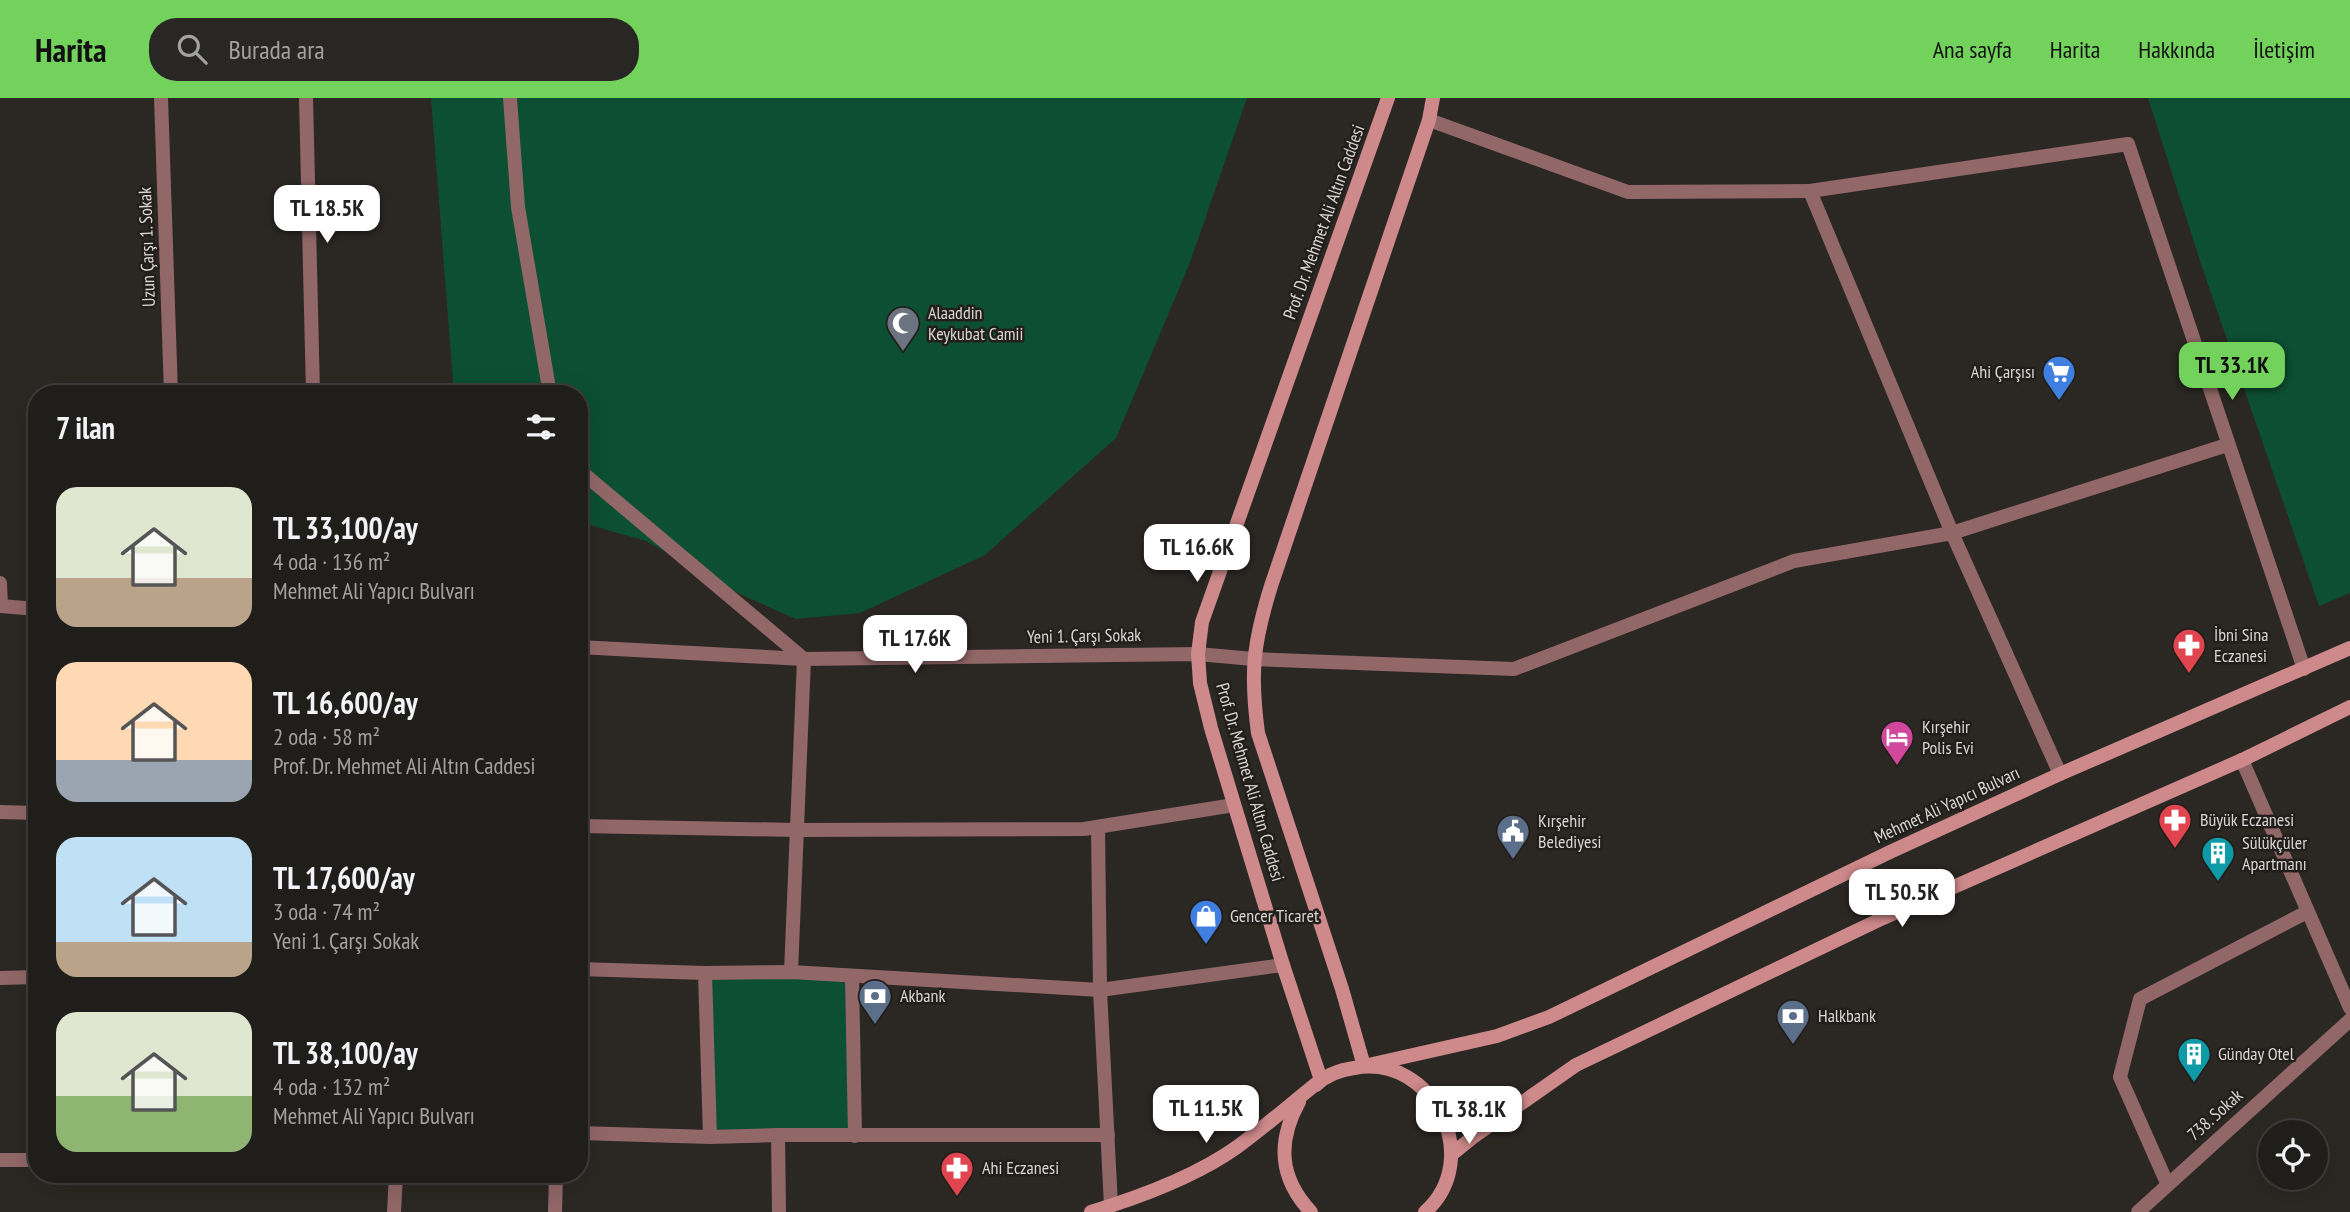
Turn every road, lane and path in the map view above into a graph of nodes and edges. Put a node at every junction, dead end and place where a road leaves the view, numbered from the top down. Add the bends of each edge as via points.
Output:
1 (161, 98) edge
2 (306, 98) edge
3 (510, 98) edge
4 (1388, 98) edge
5 (1433, 98) edge
6 (1429, 120) junction
7 (1810, 191) junction
8 (171, 385) edge
9 (313, 385) edge
10 (549, 385) edge
11 (2227, 445) junction
12 (588, 477) edge
13 (1952, 533) junction
14 (0, 583) edge
15 (1, 606) edge
16 (28, 608) edge
17 (588, 647) edge
18 (2350, 648) edge
19 (1198, 654) junction
20 (804, 659) junction
21 (1253, 659) junction
22 (2304, 669) junction
23 (2350, 707) edge
24 (2242, 760) junction
25 (2060, 774) junction
26 (1234, 804) junction
27 (0, 812) edge
28 (28, 813) edge
29 (588, 826) edge
30 (1098, 828) junction
31 (796, 830) junction
32 (2307, 912) junction
33 (1283, 965) junction
34 (588, 969) edge
35 (791, 972) junction
36 (705, 973) junction
37 (852, 976) junction
38 (28, 977) edge
39 (0, 978) edge
40 (1100, 990) junction
41 (2350, 1008) edge
42 (2350, 1020) edge
43 (1364, 1066) junction
44 (1321, 1080) junction
45 (588, 1133) edge
46 (778, 1135) junction
47 (1108, 1135) junction
48 (855, 1136) junction
49 (710, 1137) junction
50 (1452, 1154) junction
51 (0, 1160) edge
52 (28, 1160) edge
53 (396, 1183) edge
54 (556, 1183) edge
55 (2167, 1184) junction
56 (1111, 1206) junction
57 (1431, 1210) edge
58 (394, 1212) edge
59 (555, 1212) edge
60 (779, 1212) edge
61 (1091, 1212) edge
62 (1311, 1212) edge
63 (2138, 1212) edge

1 - 8 street, Uzun Çarşı 1. Sokak
2 - 9 street
3 - 10 street via 518,207
4 - 19 main road, Prof. Dr. Mehmet Ali Altın Caddesi via 1202,622
5 - 6 main road, Prof. Dr. Mehmet Ali Altın Caddesi
6 - 7 street via 1628,192
6 - 21 main road, Prof. Dr. Mehmet Ali Altın Caddesi via 1267,599
7 - 11 street via 2128,144
7 - 13 street
11 - 13 street, Yeni 1. Çarşı Sokak
11 - 22 street
12 - 20 street
13 - 21 street, Yeni 1. Çarşı Sokak via 1794,561 1514,669
13 - 25 street
14 - 15 street
15 - 16 street
17 - 20 street, Yeni 1. Çarşı Sokak
18 - 22 main road, Mehmet Ali Yapıcı Bulvarı
19 - 20 street, Yeni 1. Çarşı Sokak
19 - 21 street, Yeni 1. Çarşı Sokak
19 - 26 main road, Prof. Dr. Mehmet Ali Altın Caddesi via 1200,683
20 - 31 street
21 - 43 main road, Prof. Dr. Mehmet Ali Altın Caddesi via 1258,733
22 - 25 main road, Mehmet Ali Yapıcı Bulvarı
23 - 24 main road
24 - 32 street
24 - 50 main road via 1883,918 1576,1065
25 - 43 main road, Mehmet Ali Yapıcı Bulvarı via 1549,1017 1497,1036
26 - 30 street
26 - 33 main road, Prof. Dr. Mehmet Ali Altın Caddesi
27 - 28 street
29 - 31 street
30 - 31 street
30 - 40 street
31 - 35 street
32 - 41 street
32 - 55 street via 2140,999 2120,1077
33 - 40 street
33 - 44 main road, Prof. Dr. Mehmet Ali Altın Caddesi
34 - 36 street
35 - 36 street
35 - 37 street
36 - 49 street
37 - 40 street
37 - 48 street
38 - 39 street
40 - 47 street
42 - 55 street, 738. Sokak
43 - 44 main road, Mehmet Ali Yapıcı Bulvarı
43 - 50 main road via 1392,1069 1417,1082 1437,1102 1449,1127
44 - 56 main road via 1236,1148 1195,1171
44 - 62 main road via 1302,1098 1289,1121 1284,1147 1287,1174 1298,1198
45 - 49 street
46 - 48 street
46 - 49 street
46 - 60 street
47 - 48 street
47 - 56 street
50 - 57 main road via 1447,1181
51 - 52 street
53 - 58 street
54 - 59 street
55 - 63 street, 738. Sokak
56 - 61 main road

